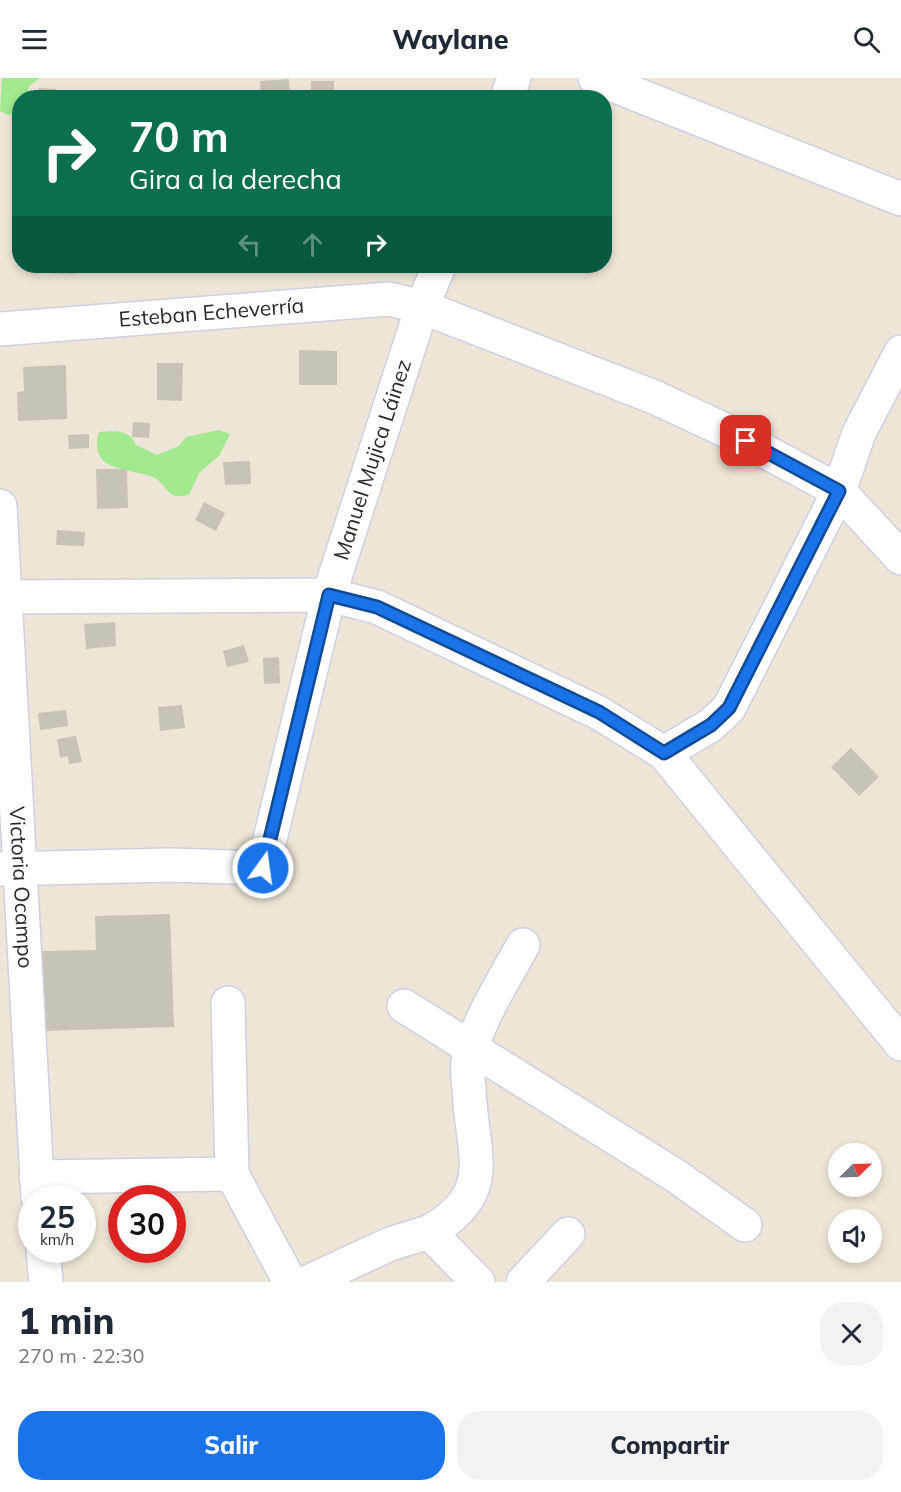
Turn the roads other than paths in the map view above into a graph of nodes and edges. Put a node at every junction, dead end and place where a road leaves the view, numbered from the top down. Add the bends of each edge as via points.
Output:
1 (595, 78) edge
2 (901, 199) edge
3 (436, 273) edge
4 (422, 307) junction
5 (0, 329) edge
6 (901, 352) edge
7 (839, 491) junction
8 (0, 506) edge
9 (901, 558) edge
10 (329, 595) junction
11 (3, 597) edge
12 (664, 753) junction
13 (11, 868) edge
14 (523, 945) dead end
15 (228, 1003) dead end
16 (404, 1006) dead end
17 (901, 1044) edge
18 (472, 1048) junction
19 (232, 1174) junction
20 (37, 1185) edge
21 (79, 1185) edge
22 (745, 1225) dead end
23 (429, 1232) junction
24 (568, 1234) dead end
25 (44, 1263) edge
26 (46, 1282) edge
27 (290, 1282) edge
28 (308, 1282) edge
29 (478, 1282) edge
30 (523, 1282) edge

1 - 2 street
3 - 4 street, Manuel Mujica Láinez
4 - 5 street, Esteban Echeverría via 389,299
4 - 7 street, Esteban Echeverría via 654,397
4 - 10 street, Manuel Mujica Láinez
6 - 7 street via 859,433
7 - 9 street, Esteban Echeverría
7 - 12 street via 729,708 711,725
8 - 11 street, Victoria Ocampo
10 - 11 street
10 - 12 street via 377,607 599,712
10 - 13 street, Manuel Mujica Láinez via 263,868
11 - 13 street, Victoria Ocampo
12 - 17 street
13 - 20 street, Victoria Ocampo
14 - 18 street via 475,1035
15 - 19 street
16 - 18 street
18 - 22 street via 676,1176
18 - 23 street via 468,1064 470,1111 478,1172 468,1201 451,1220
19 - 21 street
19 - 27 street
23 - 28 street via 390,1244
23 - 29 street
24 - 30 street
25 - 26 street

